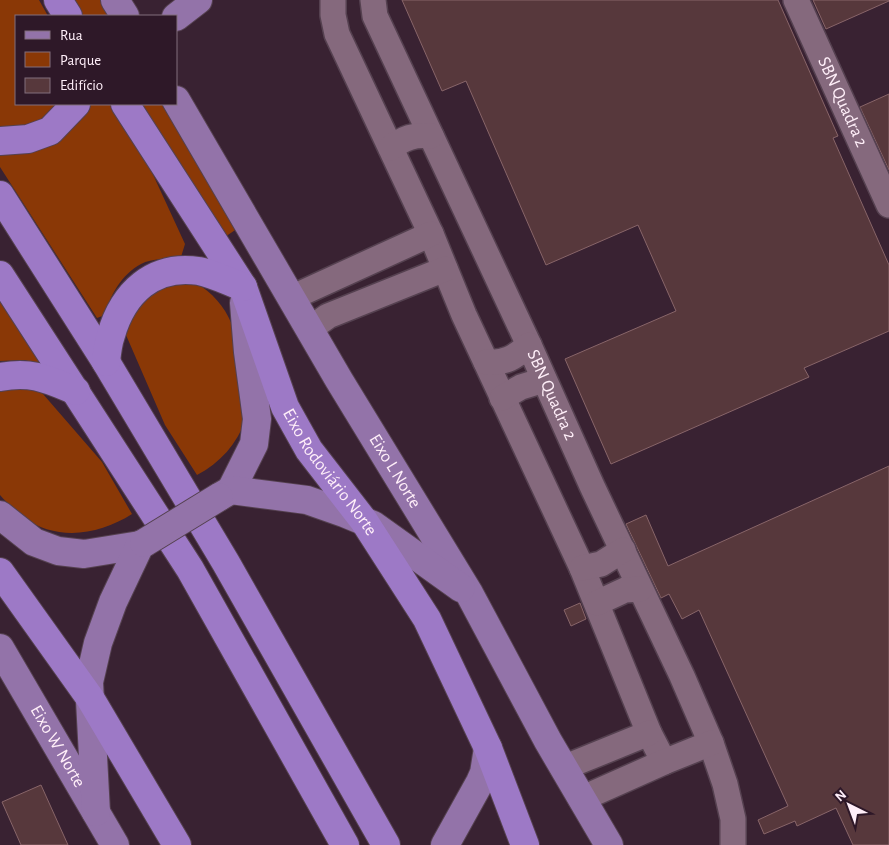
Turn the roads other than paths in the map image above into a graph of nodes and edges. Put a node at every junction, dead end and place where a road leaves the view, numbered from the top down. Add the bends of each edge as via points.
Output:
1 (58, 0) edge
2 (115, 0) edge
3 (198, 0) edge
4 (333, 0) edge
5 (373, 0) edge
6 (796, 0) edge
7 (67, 15) edge
8 (124, 15) edge
9 (178, 15) edge
10 (178, 103) edge
11 (75, 105) edge
12 (126, 105) edge
13 (420, 110) junction
14 (431, 136) junction
15 (386, 138) junction
16 (0, 141) edge
17 (0, 195) edge
18 (889, 206) edge
19 (431, 234) junction
20 (445, 269) junction
21 (0, 276) edge
22 (243, 287) junction
23 (291, 298) junction
24 (310, 330) junction
25 (530, 345) junction
26 (106, 362) junction
27 (486, 362) junction
28 (0, 377) edge
29 (544, 380) junction
30 (76, 391) junction
31 (502, 398) junction
32 (225, 493) junction
33 (0, 515) edge
34 (364, 521) junction
35 (142, 544) junction
36 (623, 550) junction
37 (582, 568) junction
38 (0, 572) edge
39 (640, 589) junction
40 (469, 593) junction
41 (597, 603) junction
42 (0, 648) edge
43 (90, 698) junction
44 (649, 733) junction
45 (711, 743) junction
46 (488, 748) junction
47 (664, 762) junction
48 (563, 768) junction
49 (582, 799) junction
50 (96, 812) junction
51 (116, 845) edge
52 (176, 845) edge
53 (345, 845) edge
54 (386, 845) edge
55 (445, 845) edge
56 (525, 845) edge
57 (609, 845) edge
58 (733, 845) edge

1 - 7 highway
2 - 8 main road
3 - 9 main road
4 - 15 street via 337,34
5 - 13 street, SBN Quadra 2 via 375,16
6 - 18 street, SBN Quadra 2
10 - 23 main road, Eixo L Norte
11 - 16 highway via 50,131 28,139
12 - 22 highway, Eixo Rodoviário Norte
13 - 14 street, SBN Quadra 2
13 - 15 street via 392,126
14 - 15 street
14 - 25 street, SBN Quadra 2
15 - 19 street
17 - 26 highway
19 - 20 street
19 - 23 street
20 - 24 street via 328,316
20 - 27 street
21 - 30 highway
22 - 26 highway via 200,272 174,271 151,278 134,292 118,316 110,336
22 - 32 main road via 257,419 254,444
22 - 34 highway, Eixo Rodoviário Norte via 285,407 309,450
23 - 24 main road, Eixo L Norte
24 - 40 main road, Eixo L Norte
25 - 27 street via 504,362
25 - 29 street, SBN Quadra 2
26 - 54 highway via 226,563
27 - 31 street
28 - 30 highway via 17,374 39,376
29 - 31 street via 521,387
29 - 36 street, SBN Quadra 2
30 - 53 highway via 190,569
31 - 37 street
32 - 34 main road via 307,500
32 - 35 main road, bridge
33 - 35 main road via 34,542 58,551 84,554
34 - 40 main road
34 - 46 highway, Eixo Rodoviário Norte via 427,619
35 - 43 main road via 113,602 98,643 89,682
36 - 37 street via 601,564
36 - 39 street, SBN Quadra 2
37 - 41 street
38 - 43 highway
39 - 41 street via 625,590
39 - 45 street, SBN Quadra 2
40 - 48 main road, Eixo L Norte
41 - 44 street
42 - 50 main road, Eixo W Norte
43 - 50 main road
43 - 52 highway
44 - 47 street
44 - 48 street
45 - 47 street
45 - 58 street, SBN Quadra 2 via 733,820
46 - 55 main road via 484,773
46 - 56 highway, Eixo Rodoviário Norte
47 - 49 street
48 - 49 main road, Eixo L Norte
49 - 57 main road, Eixo L Norte
50 - 51 main road, Eixo W Norte

